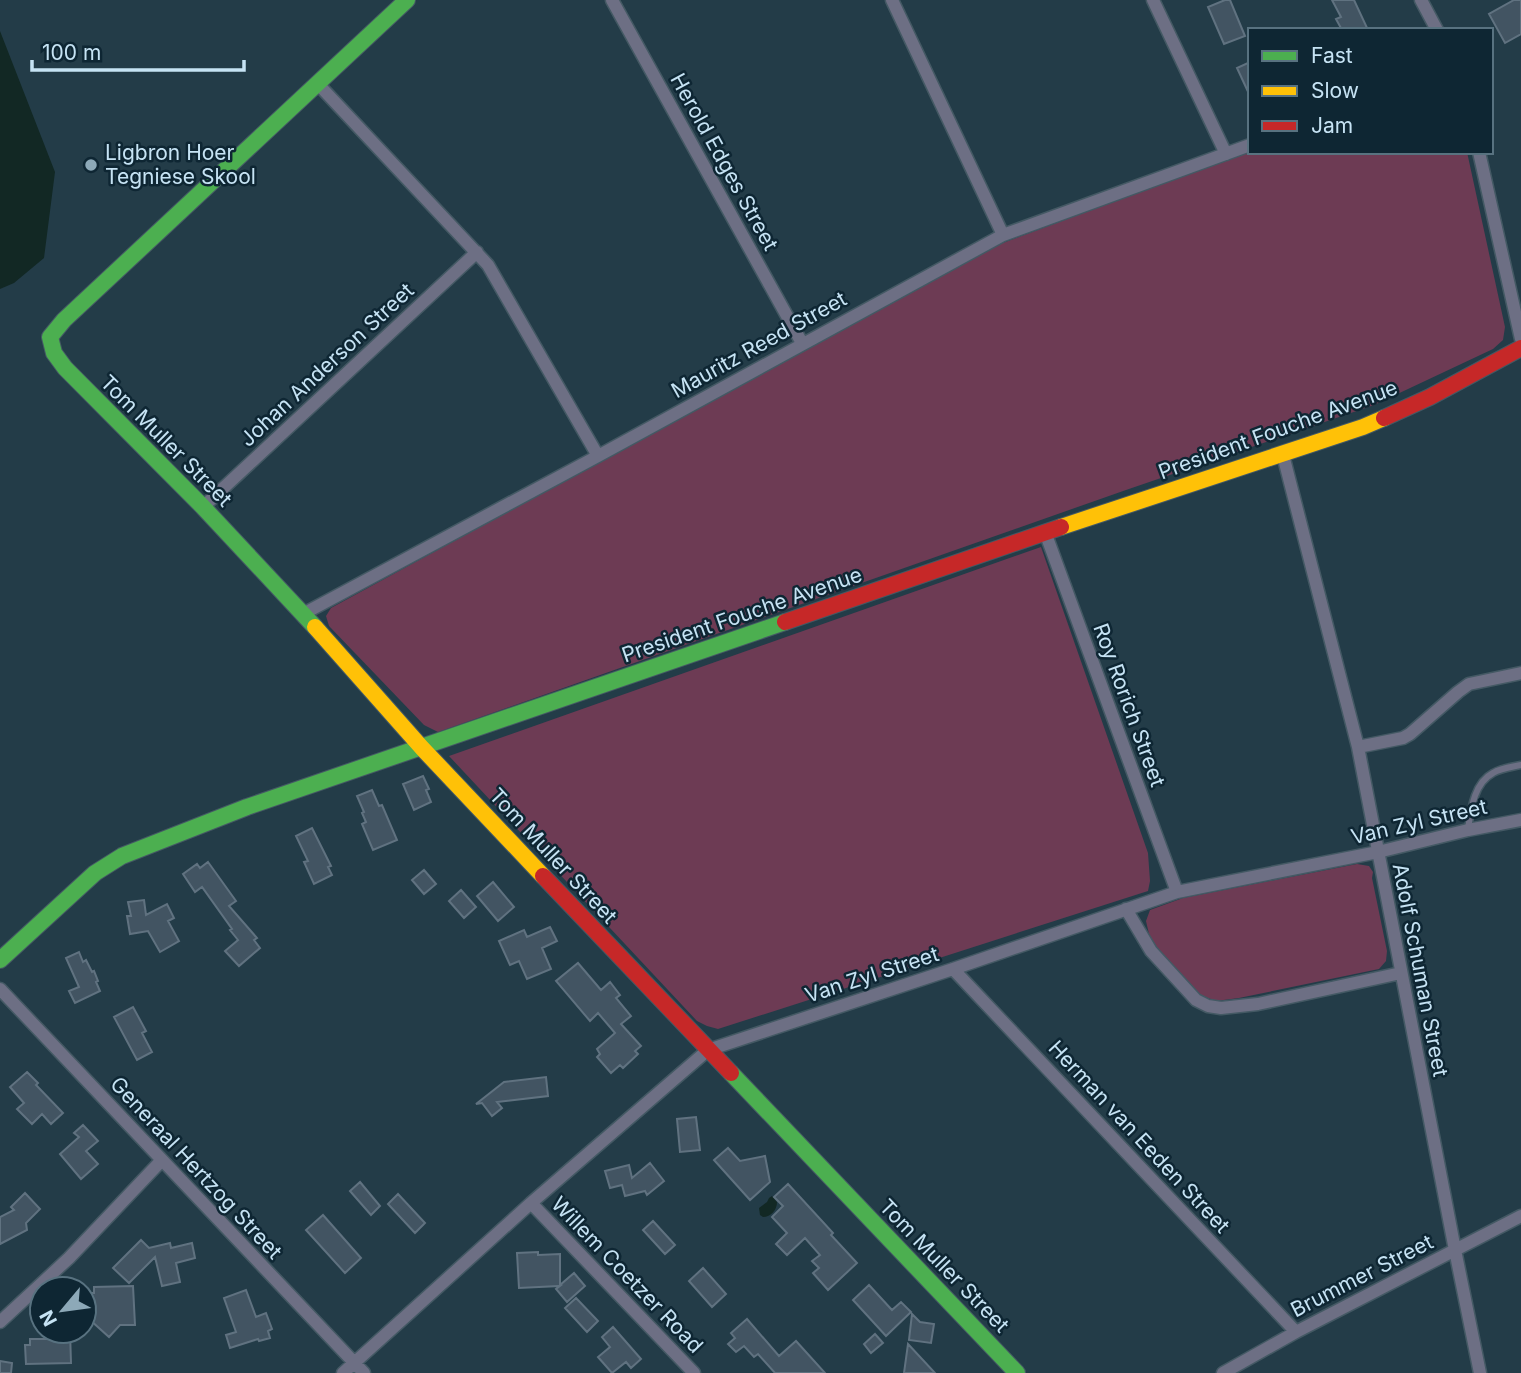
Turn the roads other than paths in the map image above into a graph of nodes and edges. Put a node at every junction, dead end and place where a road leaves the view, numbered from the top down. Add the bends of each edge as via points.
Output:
1 (407, 0) edge
2 (612, 0) edge
3 (892, 0) edge
4 (1153, 0) edge
5 (1421, 0) edge
6 (1436, 28) edge
7 (318, 84) junction
8 (1248, 146) edge
9 (1226, 154) junction
10 (1479, 154) edge
11 (1003, 234) junction
12 (477, 252) junction
13 (1521, 339) edge
14 (802, 343) junction
15 (1521, 348) edge
16 (1283, 455) junction
17 (598, 456) junction
18 (203, 506) junction
19 (1045, 532) junction
20 (303, 614) junction
21 (1521, 673) edge
22 (1358, 747) junction
23 (422, 748) junction
24 (1521, 765) edge
25 (1521, 820) edge
26 (1468, 830) junction
27 (1378, 852) junction
28 (1177, 892) junction
29 (1126, 909) junction
30 (0, 960) edge
31 (954, 969) junction
32 (1401, 973) junction
33 (0, 989) edge
34 (708, 1050) junction
35 (162, 1160) junction
36 (531, 1203) junction
37 (1521, 1216) edge
38 (1455, 1250) junction
39 (0, 1322) edge
40 (1296, 1332) junction
41 (354, 1363) junction
42 (343, 1373) edge
43 (364, 1373) edge
44 (694, 1373) edge
45 (1017, 1373) edge
46 (1223, 1373) edge
47 (1480, 1373) edge

1 - 7 street
2 - 14 street, Herold Edges Street
3 - 11 street
4 - 9 street
5 - 6 street
7 - 12 street
7 - 18 street, Tom Muller Street via 53,332 49,341 62,365
8 - 9 street, Mauritz Reed Street
9 - 11 street, Mauritz Reed Street
10 - 13 street
11 - 14 street, Mauritz Reed Street
12 - 17 street via 499,281
12 - 18 street, Johan Anderson Street
14 - 17 street, Mauritz Reed Street
15 - 16 street, President Fouche Avenue via 1430,397
16 - 19 street, President Fouche Avenue
16 - 22 street, Adolf Schuman Street
17 - 20 street, Mauritz Reed Street
18 - 20 street, Tom Muller Street
19 - 23 street, President Fouche Avenue
19 - 28 street, Roy Rorich Street
20 - 23 street, Tom Muller Street
21 - 22 street via 1469,684 1403,738
22 - 27 street, Adolf Schuman Street
23 - 30 street, President Fouche Avenue via 247,807 122,856 95,873
23 - 34 street, Tom Muller Street
24 - 26 lane via 1486,778 1472,803
25 - 26 street, Van Zyl Street
26 - 27 street, Van Zyl Street
27 - 28 street, Van Zyl Street
27 - 32 street, Adolf Schuman Street
28 - 29 street, Van Zyl Street
29 - 31 street, Van Zyl Street
29 - 32 street via 1151,951 1196,1000 1208,1006 1258,1004
31 - 34 street, Van Zyl Street
31 - 40 street, Herman van Eeden Street
32 - 38 street, Adolf Schuman Street
33 - 35 street, Generaal Hertzog Street
34 - 36 street, Van Zyl Street
34 - 45 street, Tom Muller Street
35 - 39 street via 69,1258
35 - 41 street, Generaal Hertzog Street
36 - 41 street, Van Zyl Street
36 - 44 street, Willem Coetzer Road
37 - 38 street, Brummer Street
38 - 40 street, Brummer Street
38 - 47 street, Adolf Schuman Street
40 - 46 street, Brummer Street
41 - 42 street, Van Zyl Street
41 - 43 street, Generaal Hertzog Street

